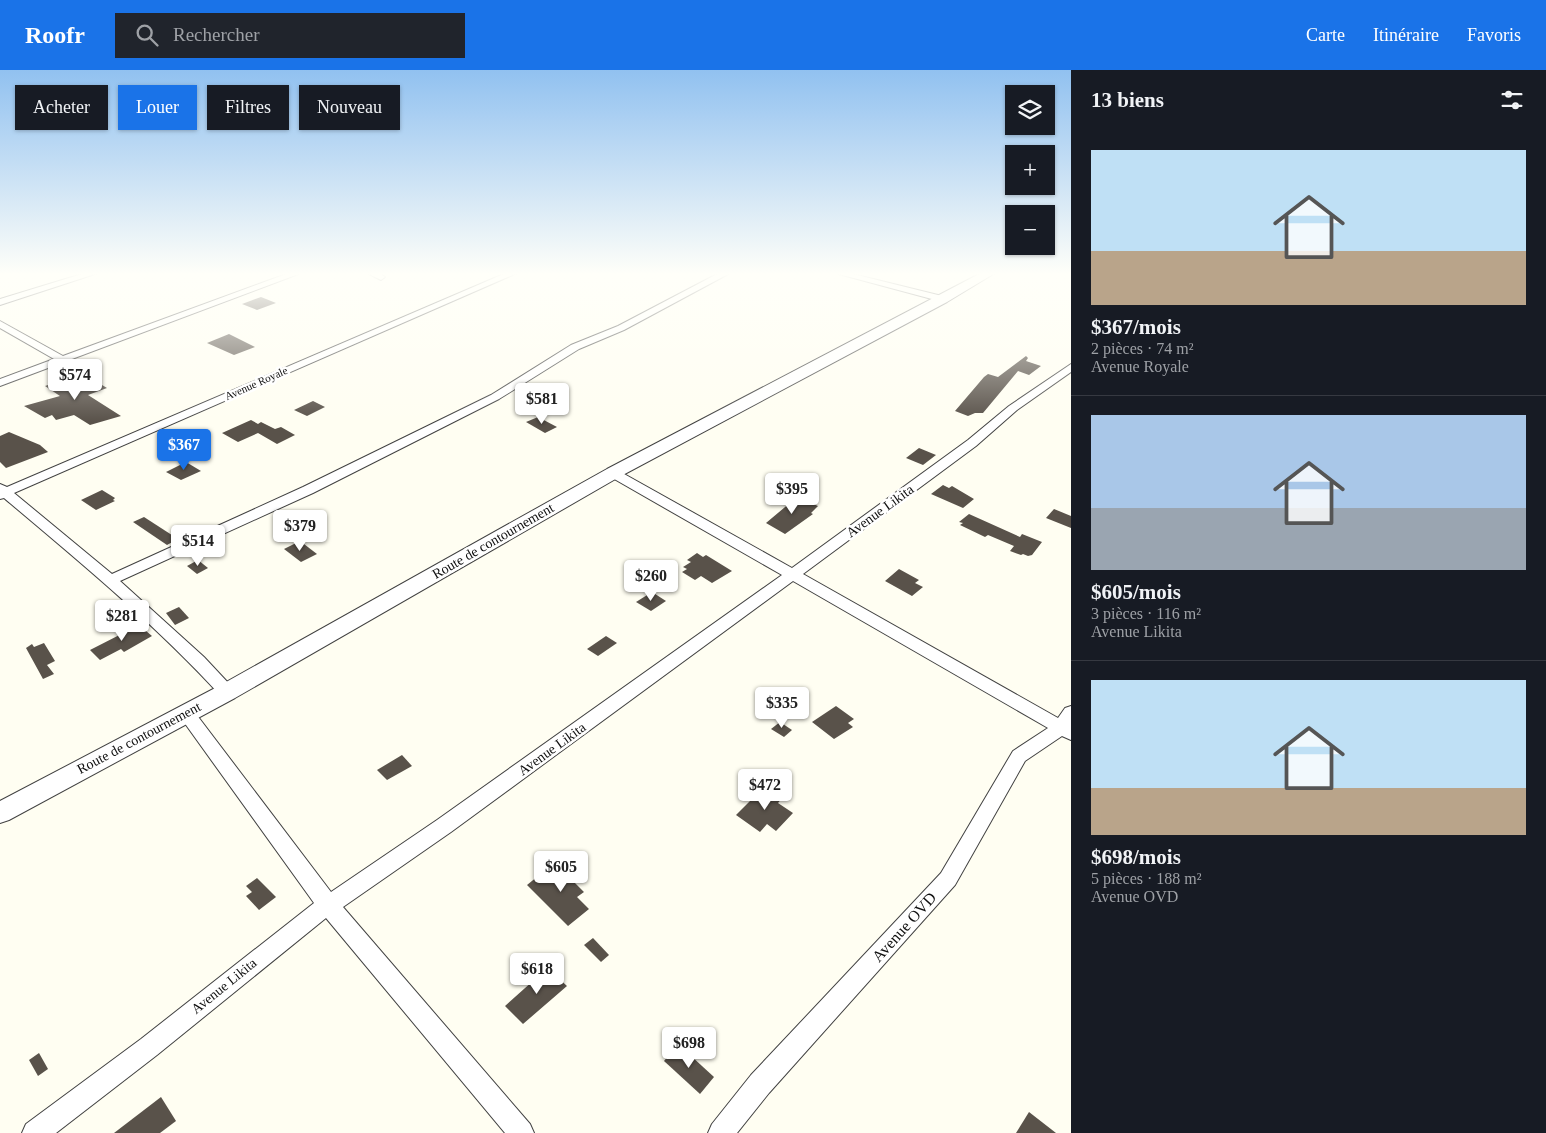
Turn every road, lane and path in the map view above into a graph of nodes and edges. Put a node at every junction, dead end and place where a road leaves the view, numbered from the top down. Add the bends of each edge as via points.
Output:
1 (163, 323) edge
2 (397, 323) edge
3 (631, 323) edge
4 (898, 323) edge
5 (0, 324) edge
6 (62, 360) junction
7 (1071, 367) edge
8 (0, 383) edge
9 (613, 473) junction
10 (2, 492) edge
11 (792, 574) junction
12 (110, 580) junction
13 (227, 692) junction
14 (187, 714) junction
15 (1068, 724) edge
16 (0, 814) edge
17 (328, 905) junction
18 (35, 1133) edge
19 (521, 1133) edge
20 (721, 1133) edge

1 - 6 street
2 - 10 street, Avenue Royale
3 - 12 street via 575,347 495,397 308,490
4 - 9 street, Route de contournement
5 - 6 street
6 - 8 street
7 - 11 street, Avenue Likita via 1013,408 903,495
9 - 11 street
9 - 13 street, Route de contournement
10 - 12 street
11 - 15 street
11 - 17 street, Avenue Likita via 444,826
12 - 13 street
13 - 14 street, Route de contournement
14 - 16 street, Route de contournement
14 - 17 street
15 - 20 street, Avenue OVD via 1019,756 948,879 760,1084
17 - 18 street, Avenue Likita
17 - 19 street

